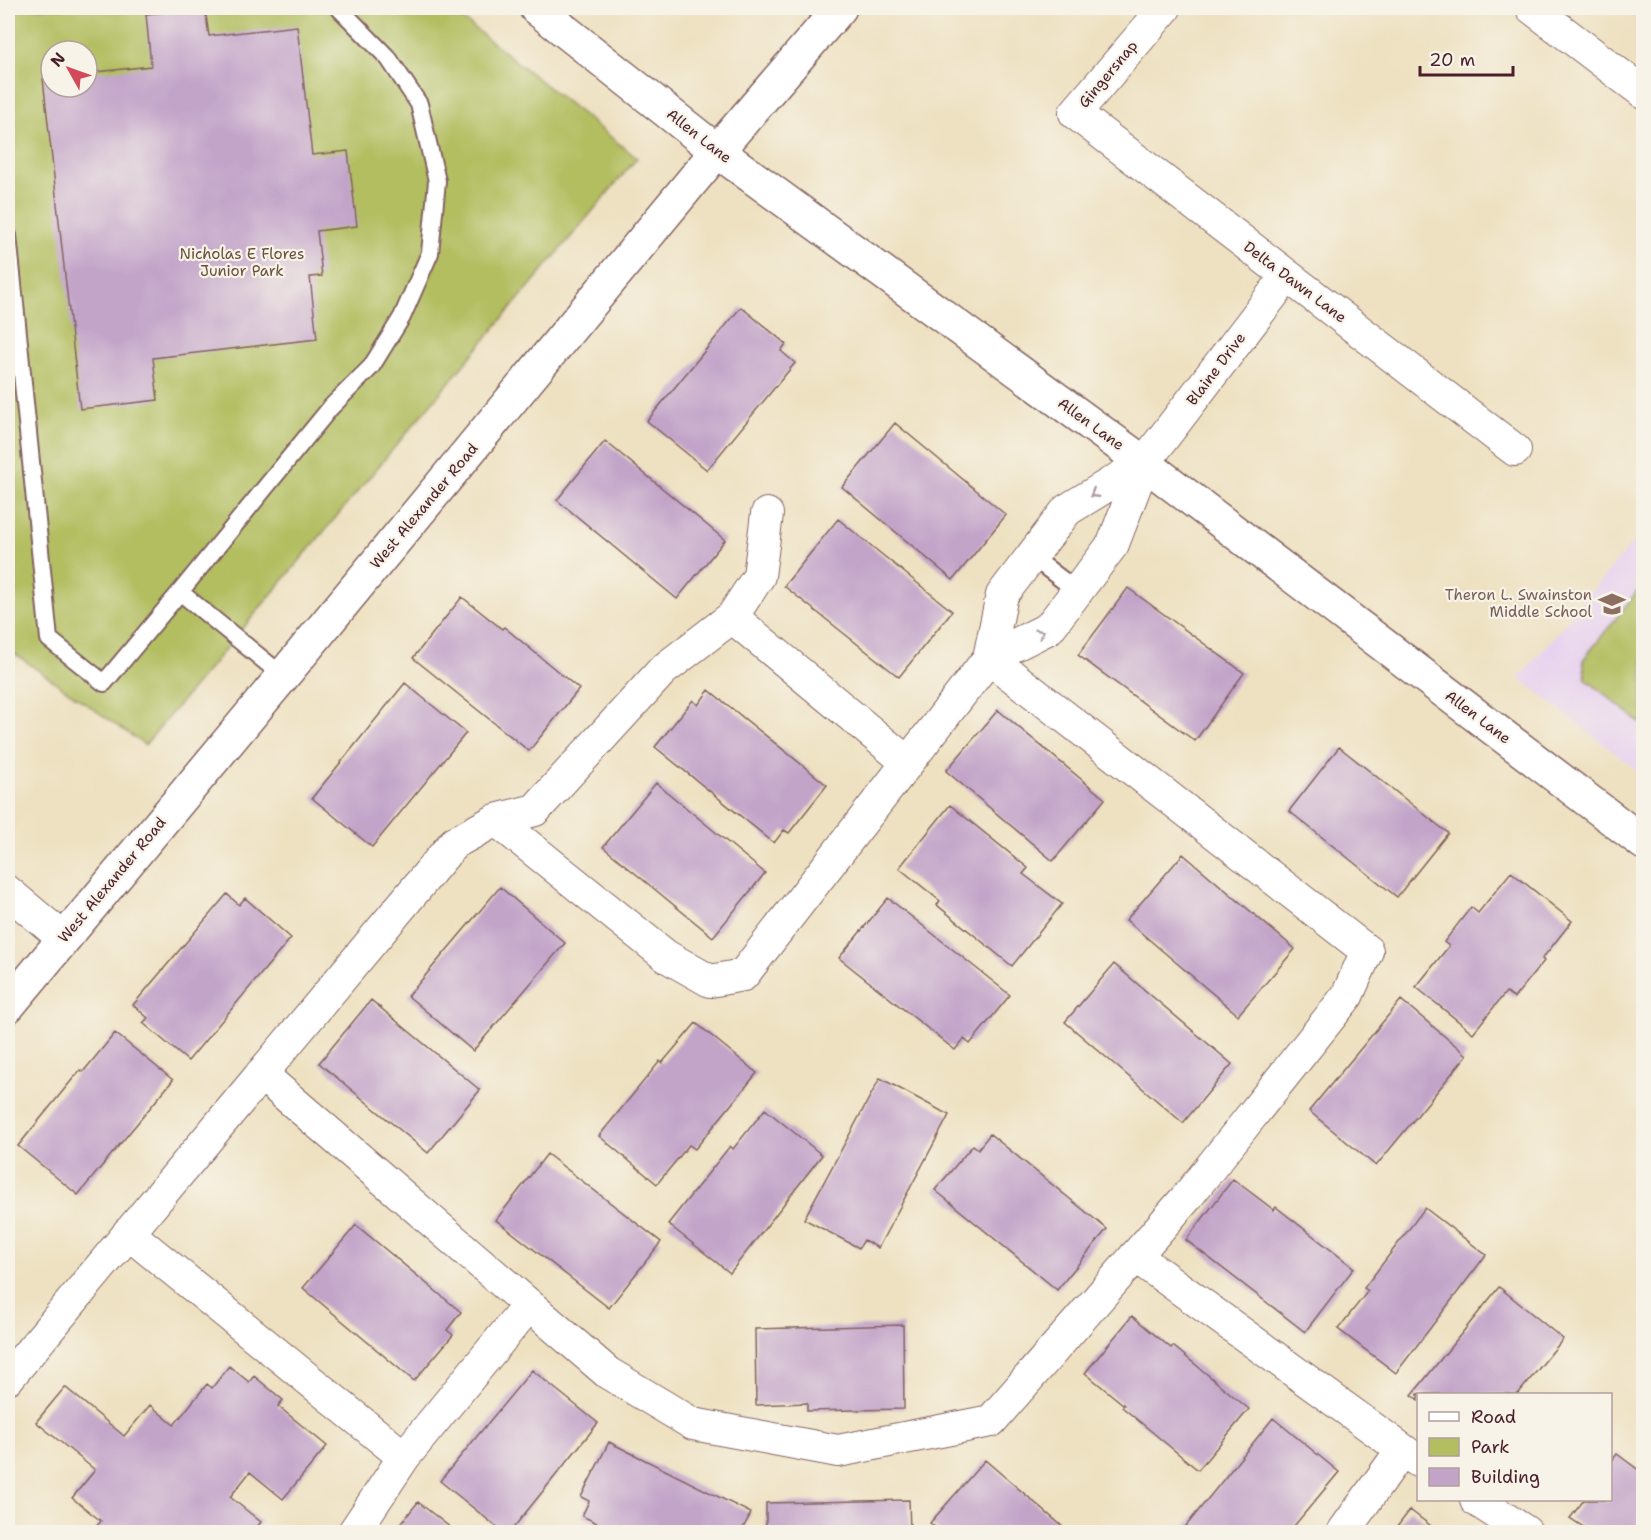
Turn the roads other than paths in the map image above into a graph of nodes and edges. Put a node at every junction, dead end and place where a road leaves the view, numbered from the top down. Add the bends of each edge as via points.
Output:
1 (339, 8) edge
2 (536, 8) edge
3 (840, 8) edge
4 (1165, 8) edge
5 (1532, 8) edge
6 (1644, 93) edge
7 (1075, 113) joint
8 (717, 151) junction
9 (8, 235) edge
10 (1287, 276) junction
11 (1515, 450) dead end
12 (1144, 463) junction
13 (767, 514) dead end
14 (1031, 556) junction
15 (1077, 591) junction
16 (180, 592) junction
17 (732, 617) junction
18 (989, 658) junction
19 (283, 676) junction
20 (907, 762) junction
21 (496, 820) junction
22 (1644, 843) edge
23 (8, 892) edge
24 (63, 938) junction
25 (8, 1006) edge
26 (261, 1074) junction
27 (128, 1233) junction
28 (1135, 1256) junction
29 (529, 1305) junction
30 (8, 1378) edge
31 (1410, 1456) edge
32 (404, 1457) junction
33 (1478, 1501) edge
34 (354, 1533) edge
35 (1343, 1533) edge
36 (1526, 1533) edge

1 - 16 lane via 389,58 419,104 437,181 430,253 402,316 371,367 331,407
2 - 8 main road, Allen Lane
3 - 8 main road, West Alexander Road
4 - 7 street, Gingersnap
5 - 6 street
7 - 10 street, Delta Dawn Lane
8 - 12 main road, Allen Lane
8 - 19 main road, West Alexander Road
9 - 16 lane via 49,639 104,683
10 - 11 street, Delta Dawn Lane
10 - 12 street, Blaine Drive
12 -> 14 street via 1067,510
12 - 15 street via 1113,544
12 - 22 main road, Allen Lane
13 - 17 street via 759,576
14 - 15 lane
14 - 18 street via 1002,595
18 -> 15 street via 1049,628
16 - 19 lane
17 - 20 street
17 - 21 street via 663,670 536,810
18 - 20 street
18 - 28 street via 1367,951 1347,996 1187,1197
19 - 24 main road, West Alexander Road
20 - 21 street via 743,975 710,981 666,956
21 - 26 street via 454,843
23 - 24 street
24 - 25 main road, West Alexander Road
26 - 27 street
26 - 29 street
27 - 30 street
27 - 32 street
28 - 29 street via 991,1421 838,1451 693,1424 608,1373
28 - 31 street
29 - 32 street
31 - 35 street
32 - 34 street
33 - 36 street

